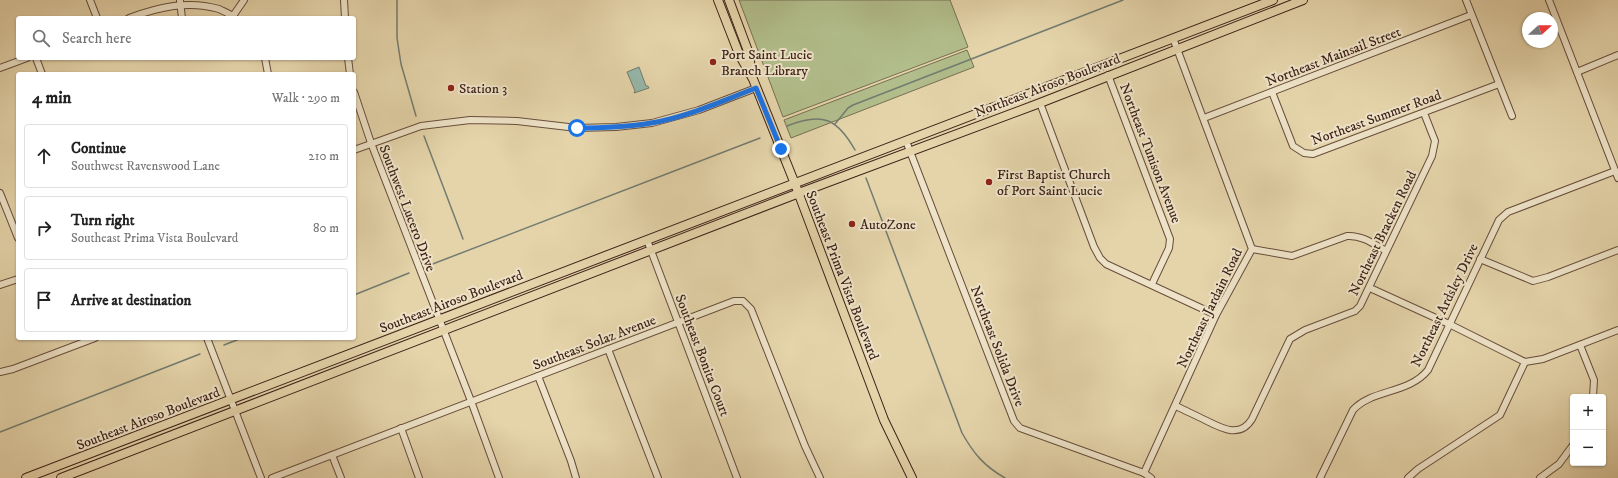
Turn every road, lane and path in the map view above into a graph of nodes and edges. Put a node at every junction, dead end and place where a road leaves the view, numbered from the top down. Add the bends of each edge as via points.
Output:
1 (90, 0) edge
2 (244, 0) edge
3 (344, 0) edge
4 (718, 0) edge
5 (729, 0) edge
6 (1273, 0) edge
7 (1304, 0) edge
8 (1466, 0) edge
9 (1549, 0) edge
10 (180, 1) junction
11 (1471, 15) junction
12 (95, 16) edge
13 (134, 16) edge
14 (182, 16) edge
15 (232, 16) edge
16 (235, 16) edge
17 (345, 16) edge
18 (1173, 38) junction
19 (1177, 48) junction
20 (1618, 55) edge
21 (22, 60) edge
22 (37, 60) edge
23 (265, 60) edge
24 (348, 60) edge
25 (0, 68) edge
26 (41, 72) edge
27 (268, 72) edge
28 (350, 72) edge
29 (1577, 72) junction
30 (1108, 76) junction
31 (753, 79) junction
32 (1499, 84) junction
33 (756, 88) junction
34 (1272, 92) junction
35 (356, 98) edge
36 (1040, 103) junction
37 (1424, 112) junction
38 (1512, 116) dead end
39 (1204, 118) junction
40 (906, 141) junction
41 (371, 143) junction
42 (356, 149) edge
43 (910, 152) junction
44 (1615, 171) junction
45 (1618, 178) edge
46 (795, 184) junction
47 (0, 192) edge
48 (799, 193) junction
49 (16, 233) edge
50 (647, 240) junction
51 (1252, 249) junction
52 (1618, 250) edge
53 (1386, 251) junction
54 (650, 252) junction
55 (1480, 259) junction
56 (16, 280) edge
57 (541, 281) junction
58 (1152, 284) junction
59 (0, 286) edge
60 (1370, 288) junction
61 (545, 292) junction
62 (1216, 315) junction
63 (439, 320) junction
64 (678, 322) junction
65 (1449, 324) junction
66 (1618, 330) edge
67 (443, 331) junction
68 (90, 340) edge
69 (209, 340) edge
70 (1580, 345) junction
71 (608, 349) junction
72 (339, 358) junction
73 (1525, 362) junction
74 (344, 370) junction
75 (0, 372) edge
76 (538, 376) junction
77 (1593, 394) edge
78 (232, 400) junction
79 (471, 401) junction
80 (1176, 406) junction
81 (235, 412) junction
82 (401, 428) junction
83 (1570, 449) edge
84 (332, 455) junction
85 (1144, 473) junction
86 (26, 478) edge
87 (61, 478) edge
88 (261, 478) edge
89 (272, 478) edge
90 (341, 478) edge
91 (419, 478) edge
92 (499, 478) edge
93 (576, 478) edge
94 (658, 478) edge
95 (737, 478) edge
96 (820, 478) edge
97 (912, 478) edge
98 (1151, 478) edge
99 (1320, 478) edge
100 (1408, 478) edge
101 (1540, 478) edge

1 - 12 street
2 - 16 street
3 - 17 street
4 - 31 main road via 739,54
5 - 31 main road via 748,52
6 - 18 main road, Northeast Airoso Boulevard
7 - 19 main road, Northeast Airoso Boulevard
8 - 11 street
9 - 29 street
10 - 13 street
10 - 14 street
10 - 15 street via 208,3
11 - 32 street
11 - 34 street, Northeast Mainsail Street
18 - 19 street, Northeast Jardain Road
18 - 40 main road, Northeast Airoso Boulevard
19 - 30 main road, Northeast Airoso Boulevard
19 - 39 street, Northeast Jardain Road
20 - 29 street
21 - 25 street
22 - 26 street
23 - 27 street
24 - 28 street
29 - 44 street
30 - 36 main road, Northeast Airoso Boulevard
30 - 58 street, Northeast Tunison Avenue via 1170,238 1169,248
31 - 33 main road, Southeast Prima Vista Boulevard
32 - 37 street, Northeast Summer Road
32 - 38 street
33 - 41 street via 699,110 652,123 577,128 517,121 470,120 421,126
33 - 46 main road, Southeast Prima Vista Boulevard
34 - 37 street, Northeast Summer Road via 1293,146 1304,153 1313,154
34 - 39 street, Northeast Mainsail Street
35 - 41 street, Southwest Lucero Drive
36 - 43 main road, Northeast Airoso Boulevard
36 - 58 street via 1098,254 1106,264
37 - 53 street, Northeast Bracken Road via 1434,141 1432,156
39 - 51 street, Northeast Jardain Road
40 - 43 street, Northeast Solida Drive
40 - 46 main road, Northeast Airoso Boulevard
41 - 42 street
41 - 63 street, Southwest Lucero Drive
43 - 48 main road, Northeast Airoso Boulevard
43 - 85 street, Northeast Solida Drive via 1014,421 1020,428
44 - 45 street
44 - 55 street, Northeast Ardsley Drive via 1508,212 1498,220
46 - 48 main road, Southeast Prima Vista Boulevard
46 - 50 main road, Southeast Airoso Boulevard
47 - 49 street
48 - 54 main road, Southeast Airoso Boulevard
48 - 97 main road, Southeast Prima Vista Boulevard via 884,420
50 - 54 street, Southeast Bonita Court
50 - 57 main road, Southeast Airoso Boulevard
51 - 53 street via 1292,256 1354,235
51 - 62 street, Northeast Jardain Road
52 - 55 street via 1533,281
53 - 60 street, Northeast Bracken Road
54 - 61 main road, Southeast Airoso Boulevard
54 - 64 street, Southeast Bonita Court
55 - 65 street, Northeast Ardsley Drive
56 - 59 street
57 - 61 main road
57 - 63 main road, Southeast Airoso Boulevard
58 - 62 street
60 - 65 street
60 - 80 street, Northeast Bracken Road via 1360,306 1354,311 1305,330 1290,339 1252,419 1243,429 1225,430
61 - 67 main road, Southeast Airoso Boulevard
62 - 80 street, Northeast Jardain Road
63 - 67 street, Southwest Lucero Drive
63 - 72 main road, Southeast Airoso Boulevard
64 - 71 street, Southeast Solaz Avenue
64 - 95 street, Southeast Bonita Court
64 - 96 street, Southeast Solaz Avenue via 743,300 751,309
65 - 73 street
65 - 99 street, Northeast Ardsley Drive via 1428,370 1421,379 1359,403 1353,410
66 - 70 street
67 - 74 main road, Southeast Airoso Boulevard
67 - 79 street, Southwest Lucero Drive
68 - 75 street
69 - 78 street
70 - 73 street via 1542,359
70 - 77 street via 1594,380
71 - 76 street, Southeast Solaz Avenue
71 - 94 street
72 - 74 main road
72 - 78 main road, Southeast Airoso Boulevard
73 - 100 street via 1500,415
74 - 81 main road, Southeast Airoso Boulevard
76 - 79 street, Southeast Solaz Avenue
76 - 93 street
78 - 81 street
78 - 86 main road, Southeast Airoso Boulevard
79 - 82 street, Southeast Solaz Avenue
79 - 92 street, Southwest Lucero Drive
80 - 85 street, Northeast Jardain Road
81 - 87 main road, Southeast Airoso Boulevard
81 - 88 street
82 - 84 street, Southeast Solaz Avenue
82 - 91 street
83 - 101 street via 1558,464
84 - 89 street, Southeast Solaz Avenue
84 - 90 street
85 - 98 street, Northeast Solida Drive

